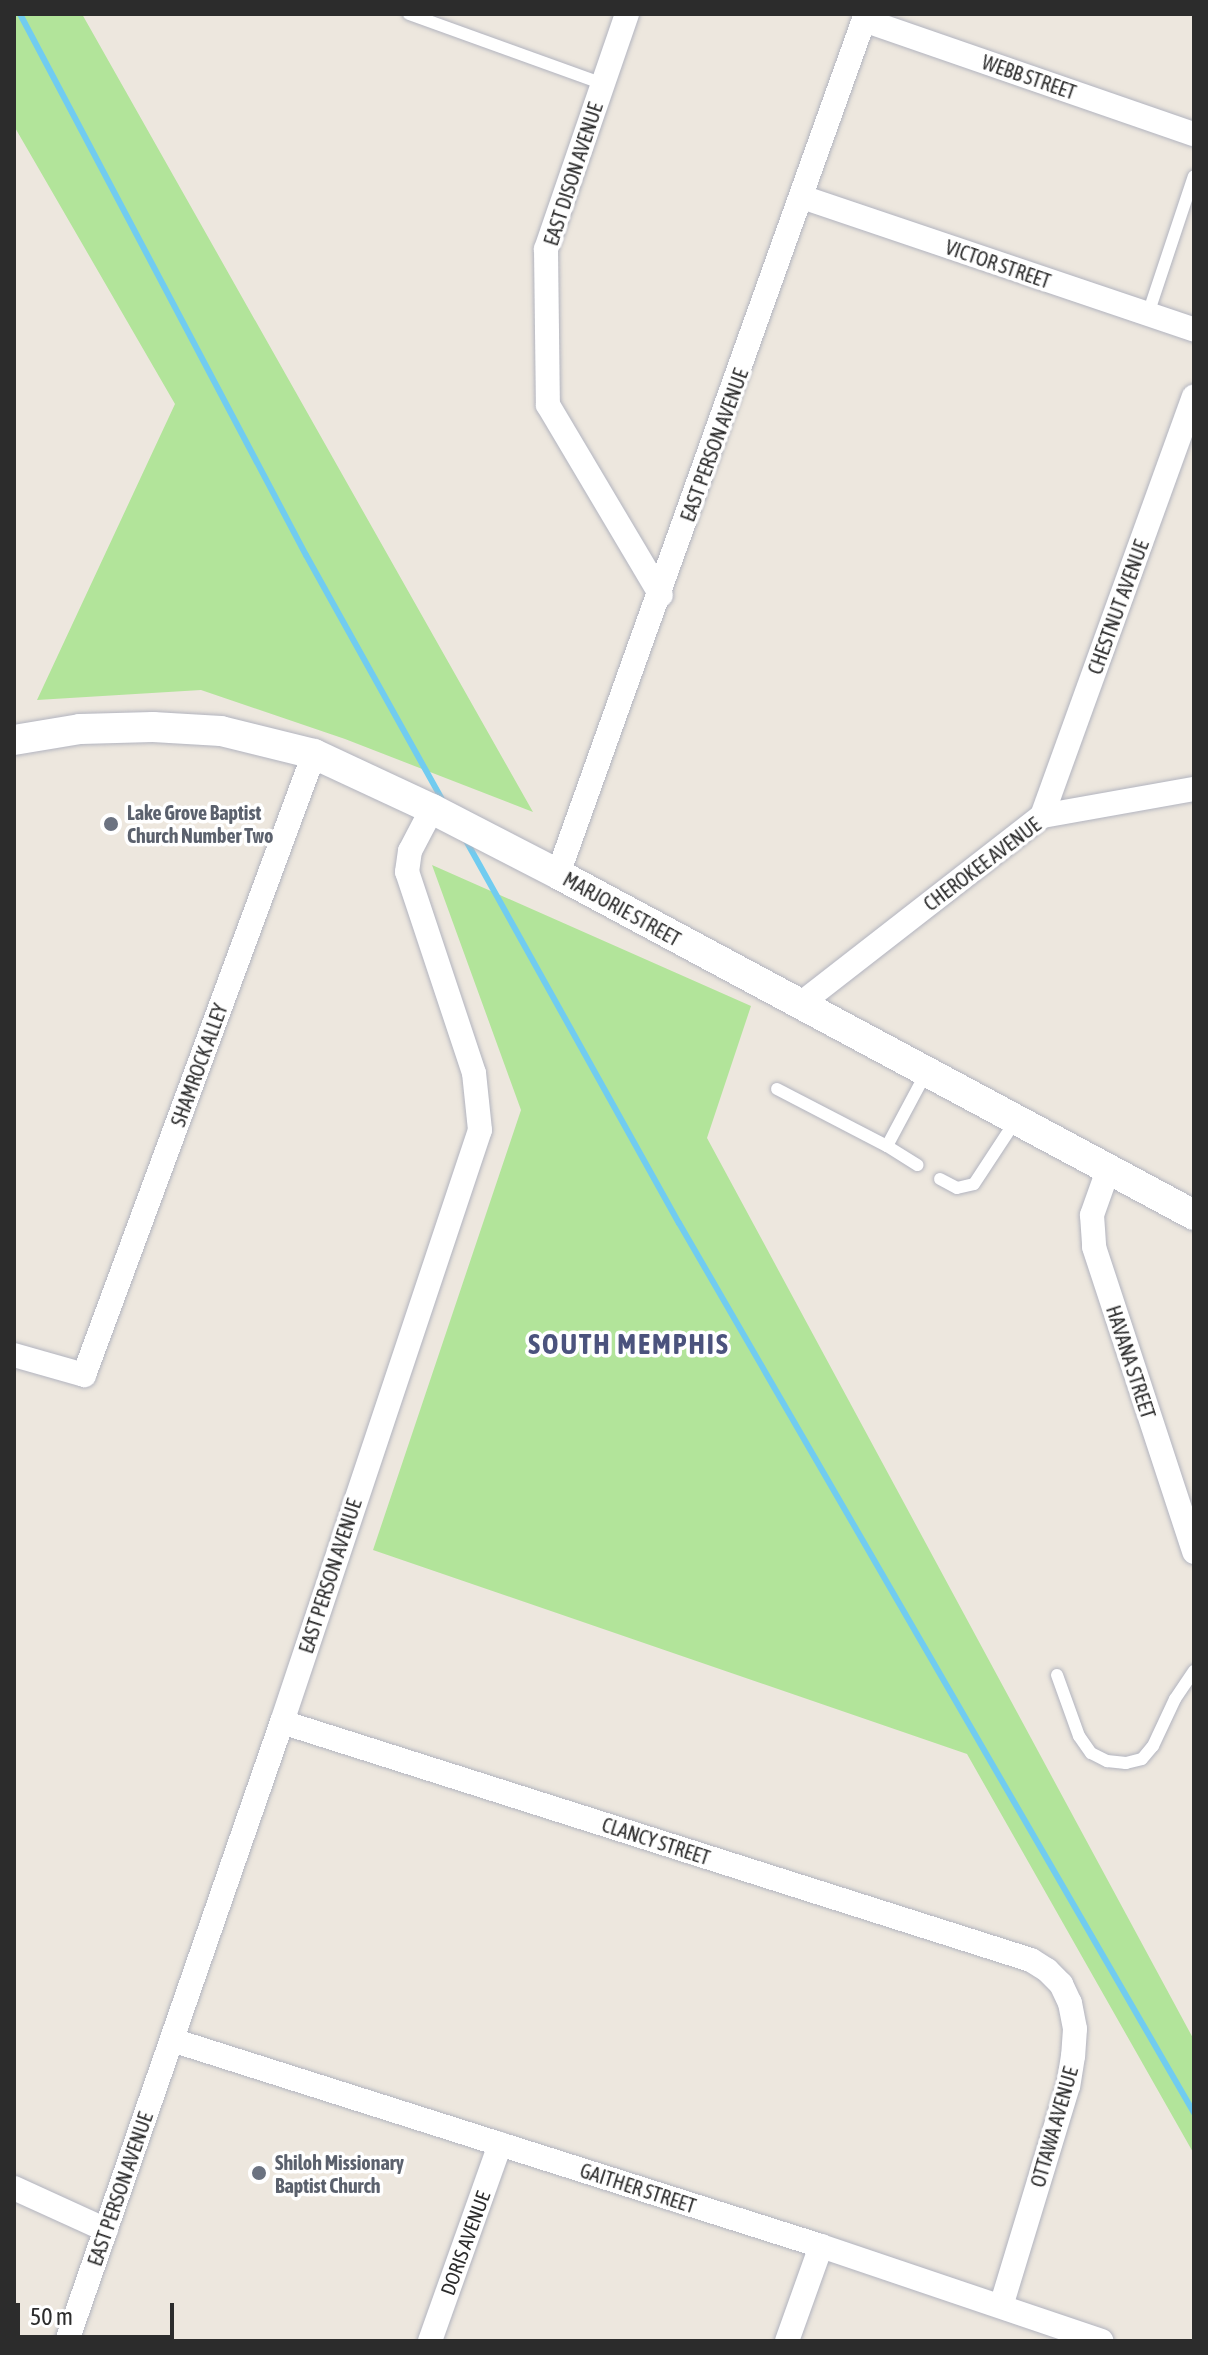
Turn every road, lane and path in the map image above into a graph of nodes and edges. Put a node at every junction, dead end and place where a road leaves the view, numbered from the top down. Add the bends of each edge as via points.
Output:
1 (409, 14) edge
2 (627, 14) edge
3 (865, 17) edge
4 (603, 84) junction
5 (1194, 134) edge
6 (1194, 176) edge
7 (802, 197) junction
8 (1148, 314) junction
9 (1194, 330) edge
10 (1194, 397) edge
11 (661, 595) junction
12 (14, 740) edge
13 (314, 754) junction
14 (1194, 789) edge
15 (432, 809) junction
16 (1042, 816) junction
17 (558, 874) junction
18 (799, 1005) junction
19 (926, 1073) junction
20 (777, 1089) dead end
21 (1016, 1120) junction
22 (887, 1146) junction
23 (917, 1165) dead end
24 (1108, 1170) junction
25 (940, 1179) dead end
26 (1194, 1215) edge
27 (14, 1355) edge
28 (1194, 1552) edge
29 (1194, 1671) edge
30 (1057, 1675) dead end
31 (282, 1722) junction
32 (1031, 1960) joint
33 (172, 2040) junction
34 (500, 2144) junction
35 (14, 2188) edge
36 (106, 2230) junction
37 (821, 2246) junction
38 (1001, 2306) junction
39 (67, 2341) edge
40 (430, 2341) edge
41 (787, 2341) edge
42 (1101, 2341) edge

1 - 4 lane
2 - 4 street, EAST DISON AVENUE
3 - 5 street, WEBB STREET
3 - 7 street, EAST PERSON AVENUE
4 - 11 street, EAST DISON AVENUE via 546,249 548,405
6 - 8 lane
7 - 8 street, VICTOR STREET
7 - 11 street, EAST PERSON AVENUE
8 - 9 street, VICTOR STREET
10 - 16 street, CHESTNUT AVENUE
11 - 17 street, EAST PERSON AVENUE
12 - 13 street, MARJORIE STREET via 80,729 153,727 221,731
13 - 15 street, MARJORIE STREET
13 - 27 street, SHAMROCK ALLEY via 84,1375
14 - 16 street, CHEROKEE AVENUE
15 - 17 street, MARJORIE STREET
15 - 31 street, EAST PERSON AVENUE via 410,851 407,872 474,1073 480,1130
16 - 18 street, CHEROKEE AVENUE
17 - 18 street, MARJORIE STREET
18 - 19 street, MARJORIE STREET
19 - 21 street, MARJORIE STREET
19 - 22 lane
20 - 22 lane
21 - 24 street, MARJORIE STREET
21 - 25 lane via 974,1184 957,1188
22 - 23 lane
24 - 26 street, MARJORIE STREET
24 - 28 street, HAVANA STREET via 1092,1215 1094,1247
29 - 30 lane via 1153,1746 1142,1759 1126,1763 1091,1753 1079,1736
31 - 32 street, CLANCY STREET
31 - 33 street, EAST PERSON AVENUE
32 - 38 street, OTTAWA AVENUE via 1061,1984 1070,2003 1073,2056
33 - 34 street, GAITHER STREET
33 - 36 street, EAST PERSON AVENUE
34 - 37 street, GAITHER STREET
34 - 40 street, DORIS AVENUE
35 - 36 street
36 - 39 street, EAST PERSON AVENUE
37 - 38 street, GAITHER STREET
37 - 41 street
38 - 42 street, GAITHER STREET

